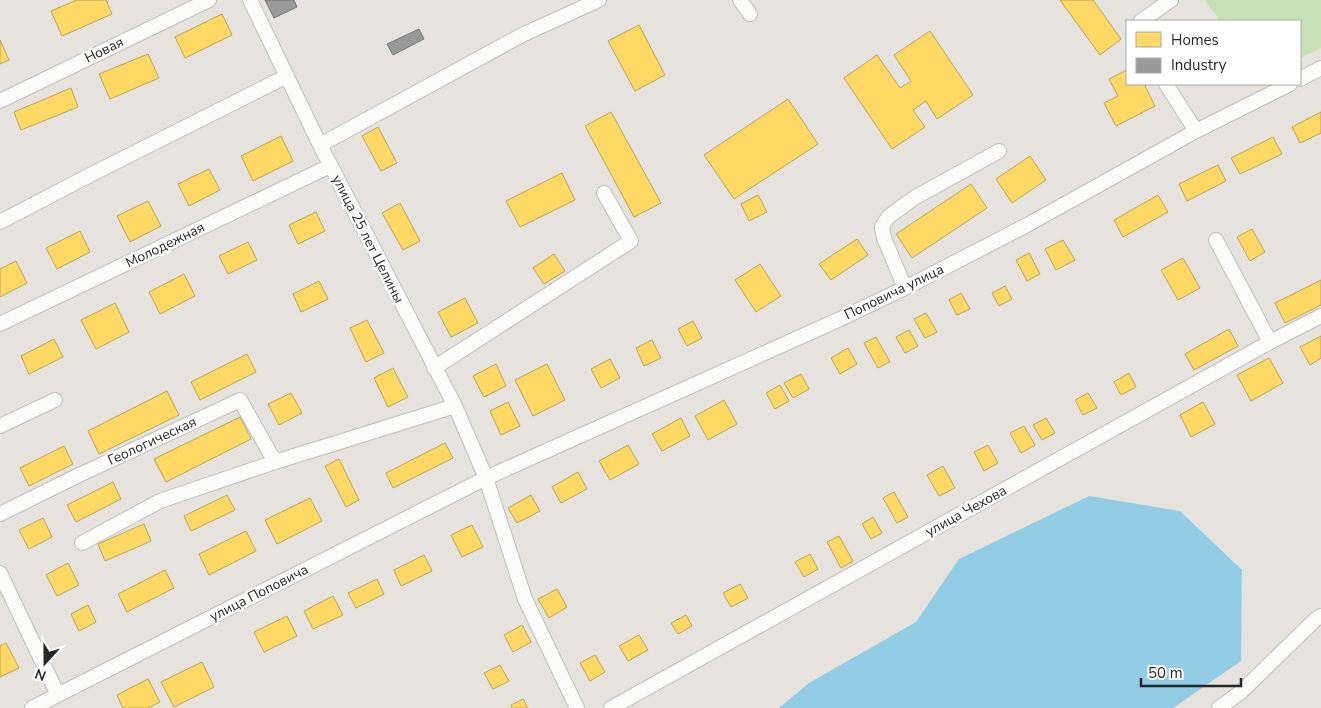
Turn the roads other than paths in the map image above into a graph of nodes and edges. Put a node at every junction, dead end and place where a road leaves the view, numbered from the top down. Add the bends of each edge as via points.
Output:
1 (209, 0) edge
2 (250, 0) edge
3 (599, 0) edge
4 (740, 0) edge
5 (1171, 0) edge
6 (750, 14) dead end
7 (1142, 20) edge
8 (1319, 73) edge
9 (287, 76) junction
10 (1301, 79) edge
11 (1167, 85) edge
12 (1288, 85) edge
13 (0, 101) edge
14 (1196, 131) junction
15 (320, 145) junction
16 (999, 151) dead end
17 (330, 166) junction
18 (604, 193) dead end
19 (0, 222) edge
20 (1216, 240) dead end
21 (905, 288) junction
22 (1321, 316) edge
23 (0, 324) edge
24 (1270, 342) junction
25 (434, 368) junction
26 (55, 400) dead end
27 (455, 406) junction
28 (0, 426) edge
29 (275, 462) junction
30 (486, 478) junction
31 (0, 514) edge
32 (82, 543) dead end
33 (0, 573) edge
34 (1321, 616) edge
35 (58, 695) junction
36 (32, 708) edge
37 (577, 708) edge
38 (611, 708) edge
39 (1219, 708) edge

1 - 13 street, Новая
2 - 9 street, улица 25 лет Целины
3 - 15 street via 522,35
4 - 6 street
5 - 7 street
8 - 10 street
9 - 15 street, улица 25 лет Целины
9 - 19 street
11 - 14 street
12 - 14 street, Поповича улица
14 - 21 street, Поповича улица
15 - 17 street, улица 25 лет Целины
16 - 21 street via 914,198 888,217 882,227 884,238
17 - 23 street, Молодежная
17 - 25 street, улица 25 лет Целины
18 - 25 street via 631,241
20 - 24 street
21 - 30 street, Поповича улица
22 - 24 street, улица Чехова
24 - 38 street, улица Чехова
25 - 27 street, улица 25 лет Целины
26 - 28 street
27 - 29 street
27 - 30 street, улица 25 лет Целины
29 - 31 street, Геологическая via 240,400
29 - 32 street via 160,501
30 - 35 street, улица Поповича
30 - 37 street, улица 25 лет Целины via 525,599
33 - 35 street
34 - 39 street via 1241,692
35 - 36 street, улица Поповича

